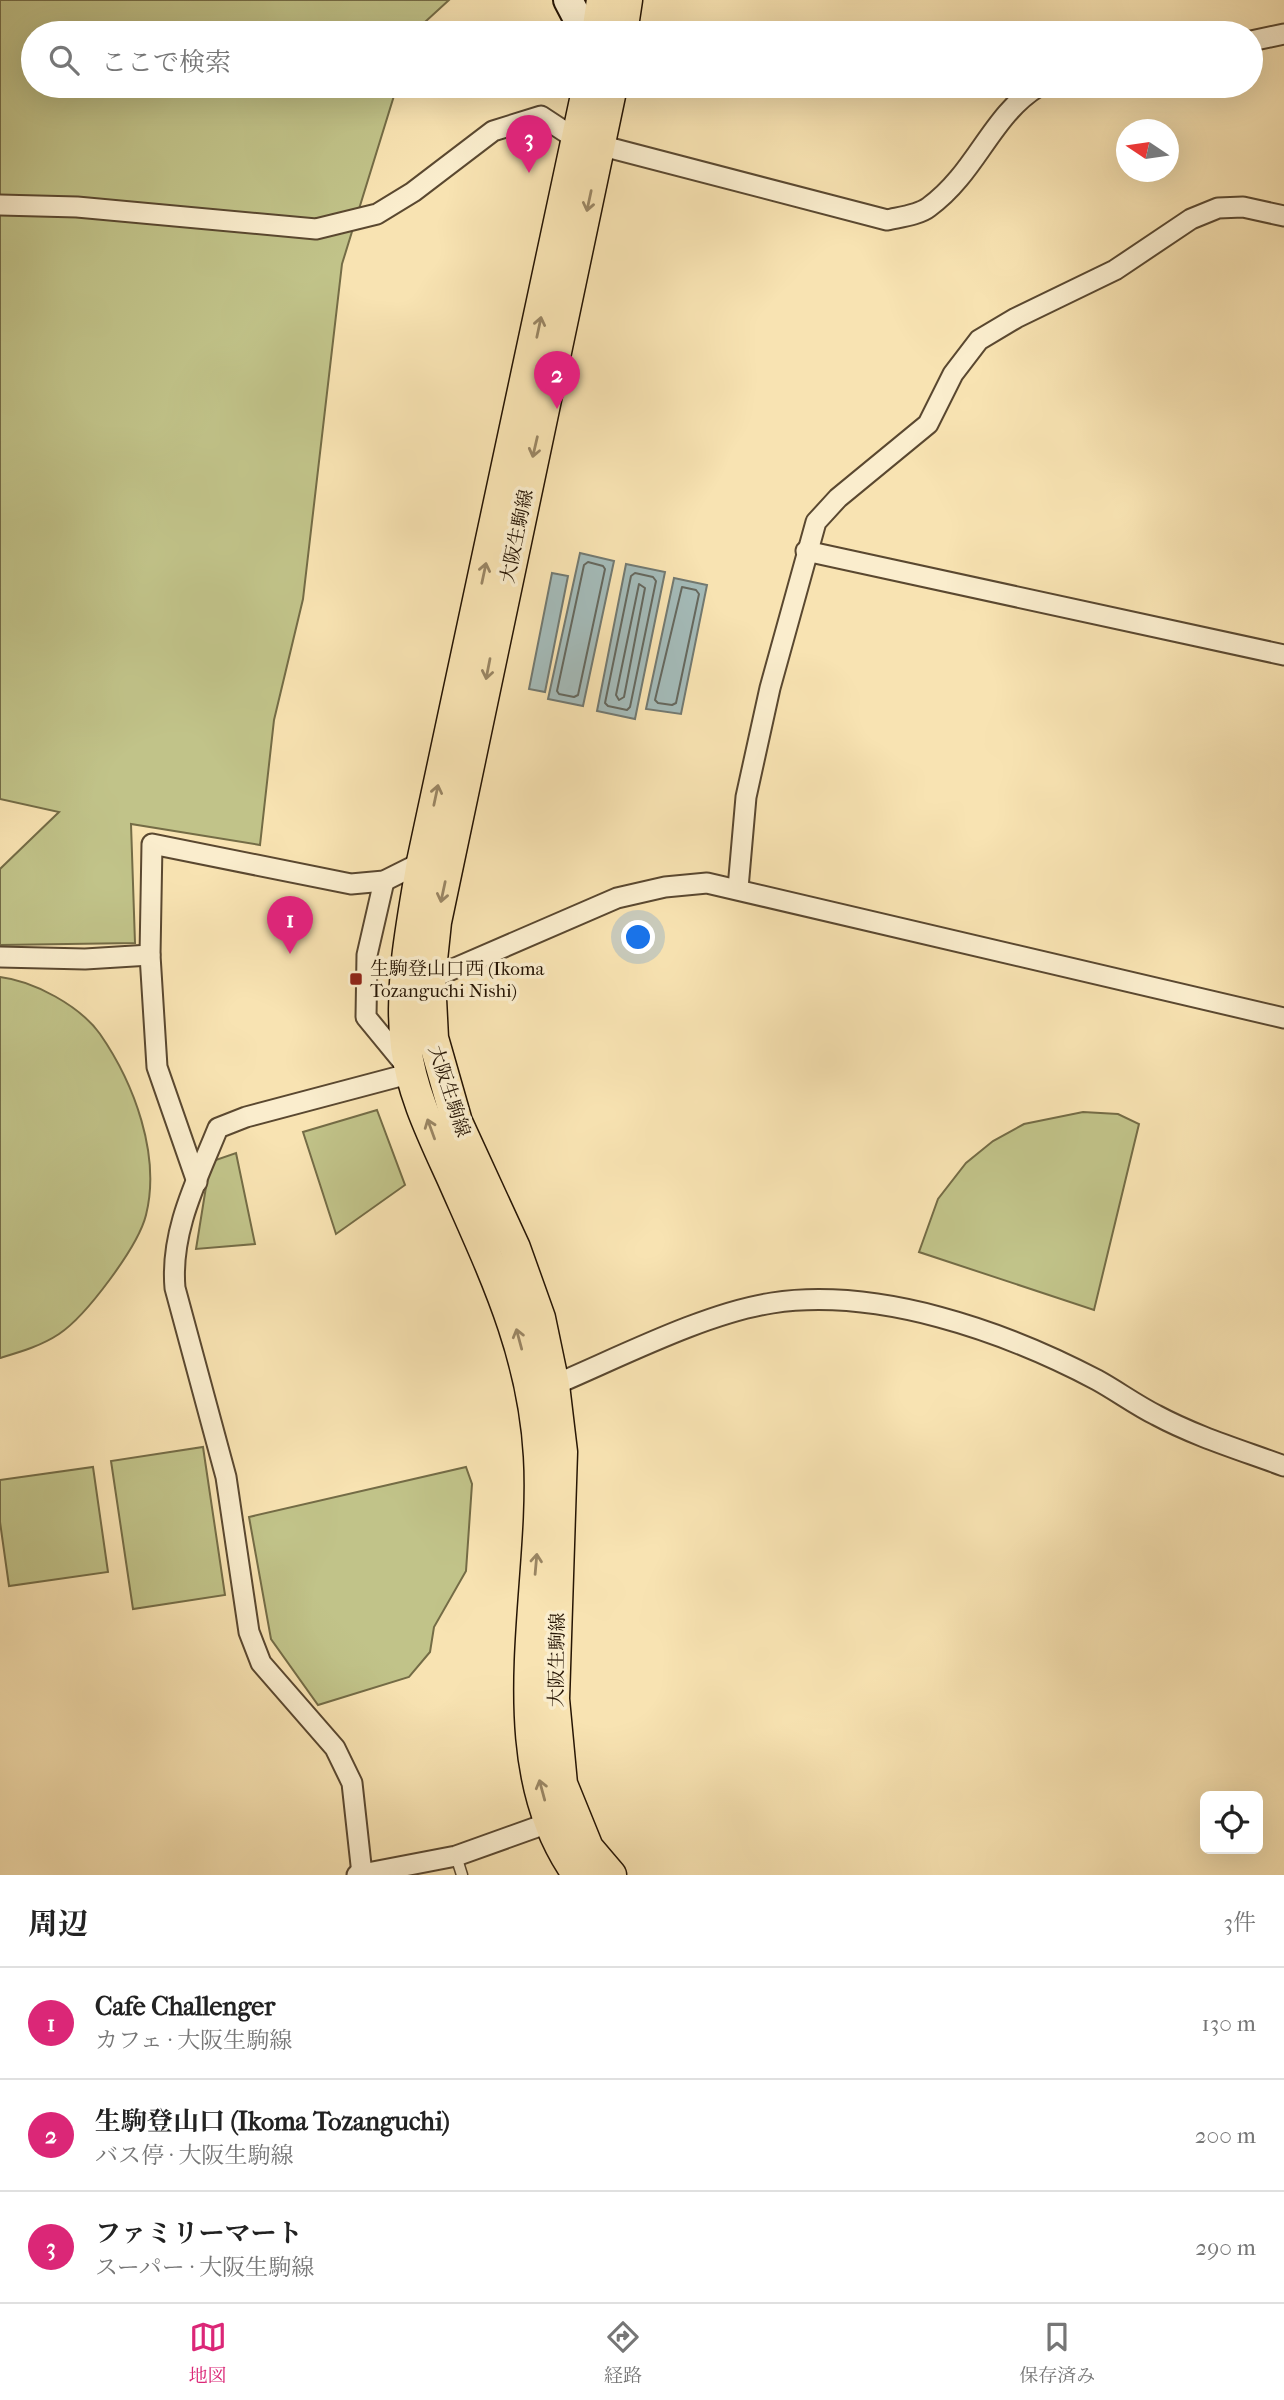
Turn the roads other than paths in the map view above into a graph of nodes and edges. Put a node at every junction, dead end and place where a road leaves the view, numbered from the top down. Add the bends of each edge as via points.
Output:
1 (568, 0) edge
2 (602, 0) edge
3 (629, 0) edge
4 (579, 21) edge
5 (610, 21) edge
6 (619, 21) edge
7 (1284, 34) edge
8 (1263, 38) edge
9 (593, 98) edge
10 (1025, 98) edge
11 (588, 143) junction
12 (0, 205) edge
13 (1284, 216) edge
14 (806, 551) junction
15 (1284, 655) edge
16 (422, 862) junction
17 (384, 881) junction
18 (738, 888) junction
19 (150, 955) junction
20 (0, 957) edge
21 (430, 979) junction
22 (1284, 1018) edge
23 (412, 1073) junction
24 (197, 1182) junction
25 (554, 1384) junction
26 (1284, 1466) edge
27 (551, 1822) junction
28 (459, 1866) edge
29 (360, 1874) edge
30 (578, 1875) edge
31 (611, 1875) edge

1 - 4 street
2 - 5 main road
3 - 6 main road
7 - 8 street
9 - 11 main road, 大阪生駒線
10 - 11 street via 1002,117 955,185 927,209 887,220
11 - 12 street via 541,116 493,131 377,214 316,229 77,207
16 -> 11 main road, 大阪生駒線 via 543,307
11 -> 21 main road, 大阪生駒線 via 520,514 436,922
13 - 14 street via 1243,206 1218,208 1191,219 1115,270 979,340 953,374 928,424 838,498 816,522
14 - 15 street
14 - 18 street via 746,797
16 - 17 street
16 - 23 main road, 大阪生駒線 via 402,986
17 - 19 street via 351,884 152,844
17 - 23 street via 366,955 366,1017
18 - 21 street via 707,883 617,898
18 - 22 street
19 - 20 street
19 - 24 street via 157,1067
21 - 25 main road, 大阪生駒線 via 433,1038 454,1110 519,1259 540,1318
23 - 24 street via 218,1128
27 -> 23 main road, 大阪生駒線 via 530,1721 531,1624 540,1515 533,1392 514,1322 433,1135
24 - 29 street via 180,1223 173,1262 175,1288 226,1477 249,1632 261,1663 335,1748 352,1783
25 - 26 street via 726,1314 811,1299 863,1302 972,1326 1095,1380 1157,1416
25 - 31 main road, 大阪生駒線 via 562,1452 554,1699 562,1783 588,1848
27 - 28 street
27 - 30 main road, 大阪生駒線
28 - 29 street

